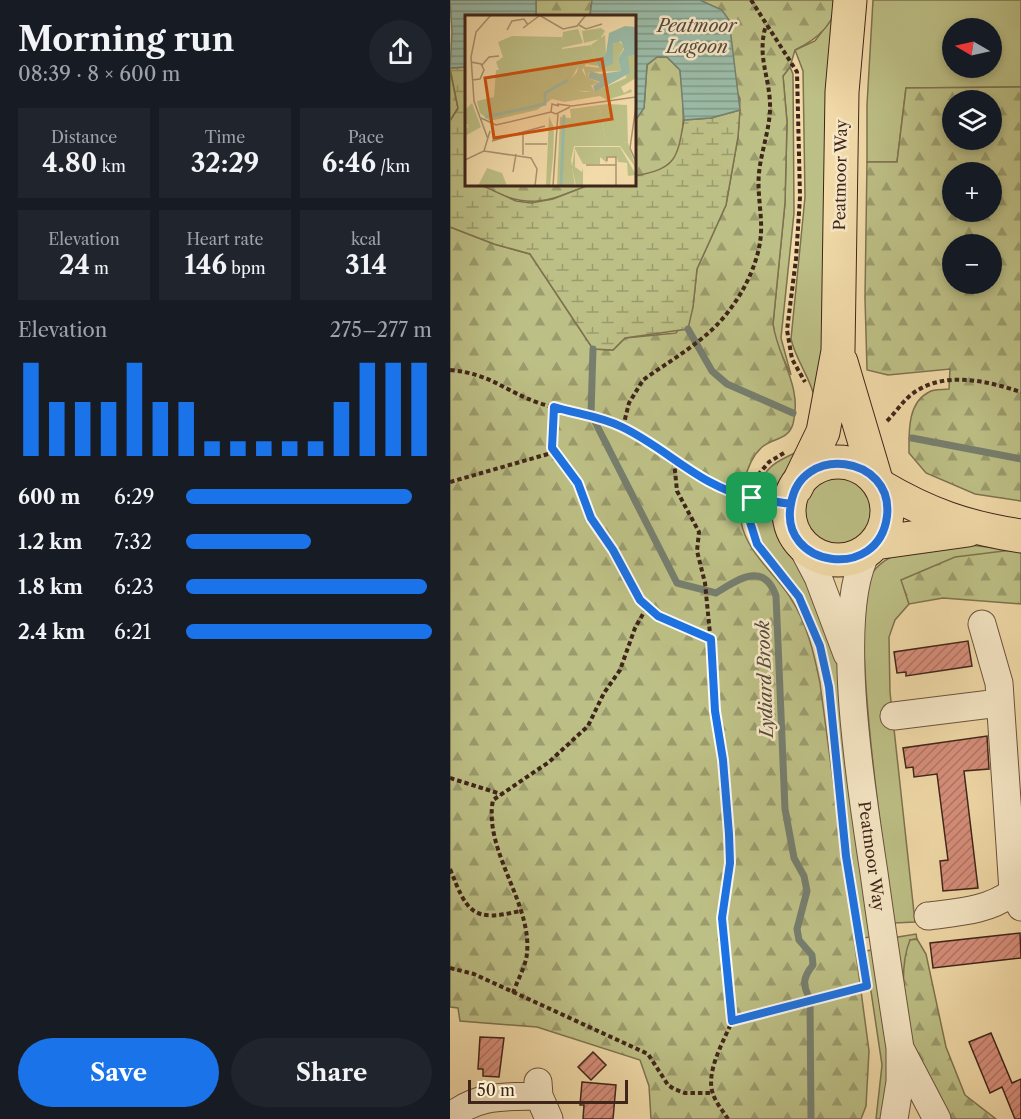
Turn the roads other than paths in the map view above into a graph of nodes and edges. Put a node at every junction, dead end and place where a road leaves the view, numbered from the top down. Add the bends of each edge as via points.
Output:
1 (850, 0) edge
2 (838, 351) junction
3 (878, 483) junction
4 (793, 496) junction
5 (752, 498) road end
6 (976, 529) junction
7 (1021, 536) edge
8 (797, 537) junction
9 (872, 547) junction
10 (982, 624) dead end
11 (851, 663) junction
12 (999, 703) junction
13 (894, 716) dead end
14 (1016, 843) edge
15 (1017, 899) edge
16 (928, 916) dead end
17 (900, 1048) junction
18 (542, 1099) edge
19 (450, 1117) edge
20 (894, 1119) edge
21 (938, 1119) edge

1 - 2 main road, Peatmoor Way via 842,92
2 - 3 main road, Peatmoor Way
2 - 4 main road, Peatmoor Way via 823,432
3 - 4 main road via 857,466 837,463 818,467 801,479
3 - 6 main road via 922,510
3 - 9 main road via 887,515
4 - 5 street
4 - 8 main road via 790,518
6 - 7 main road
6 - 9 main road
8 - 9 main road via 811,552 829,559 850,559
8 - 11 street, Peatmoor Way via 818,577
9 - 11 street, Peatmoor Way via 856,577
10 - 12 street via 997,672
11 - 17 street, Peatmoor Way via 860,766
12 - 13 street
12 - 14 street
14 - 15 street
15 - 16 street via 983,909
17 - 20 street, Peatmoor Way
17 - 21 street, Peatmoor Way
18 - 19 street via 485,1099 472,1102

